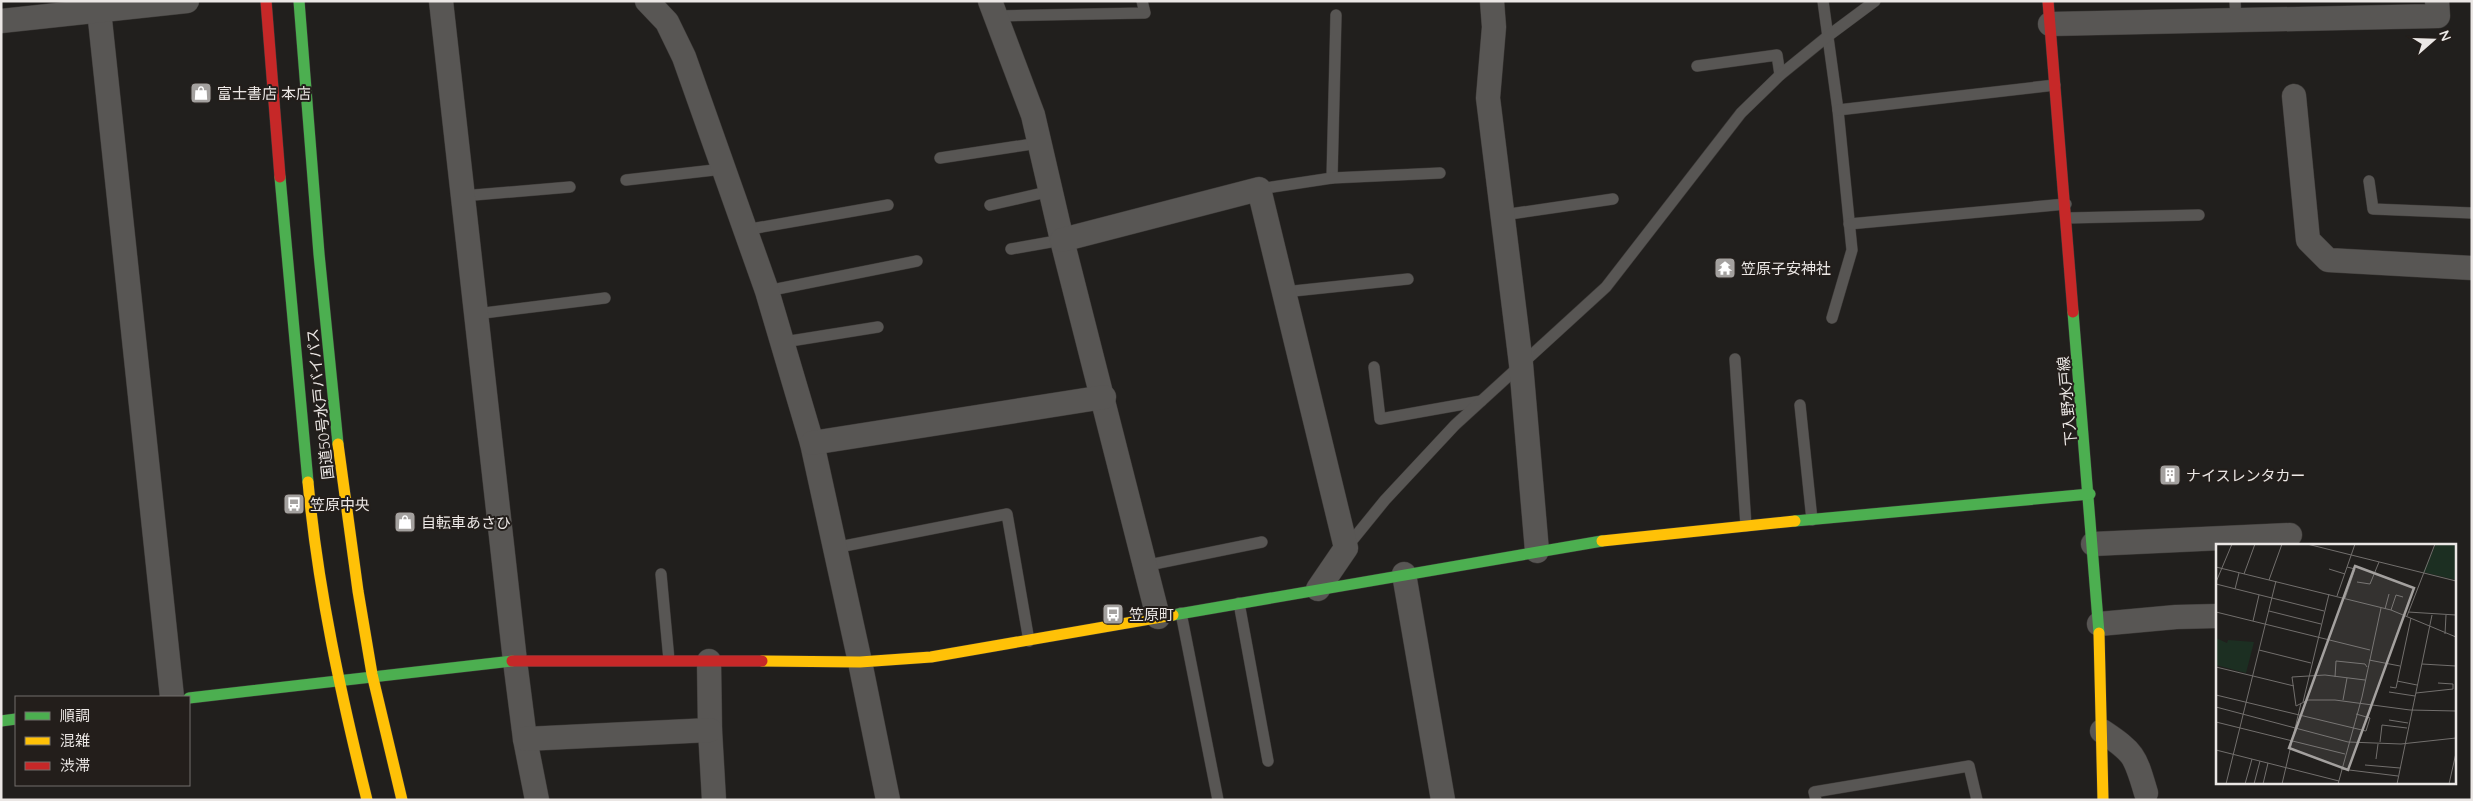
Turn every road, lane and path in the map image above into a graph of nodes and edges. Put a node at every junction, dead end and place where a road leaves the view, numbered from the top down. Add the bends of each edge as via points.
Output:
1 (186, 1) edge
2 (266, 1) edge
3 (298, 1) edge
4 (441, 1) edge
5 (647, 1) edge
6 (1142, 1) edge
7 (1492, 1) edge
8 (1823, 1) edge
9 (1875, 1) edge
10 (2437, 1) edge
11 (99, 6) edge
12 (993, 9) edge
13 (2235, 11) edge
14 (2049, 12) edge
15 (1336, 15) dead end
16 (1, 21) edge
17 (1828, 36) junction
18 (1697, 66) dead end
19 (1780, 75) junction
20 (2056, 85) junction
21 (2294, 96) dead end
22 (1838, 110) junction
23 (1039, 143) junction
24 (940, 158) dead end
25 (723, 170) junction
26 (1440, 173) dead end
27 (1332, 178) junction
28 (626, 180) dead end
29 (2369, 181) dead end
30 (570, 187) dead end
31 (1259, 189) junction
32 (1052, 191) junction
33 (462, 196) junction
34 (1613, 199) dead end
35 (2066, 204) junction
36 (888, 205) dead end
37 (990, 205) dead end
38 (2472, 212) edge
39 (2199, 215) dead end
40 (1503, 216) junction
41 (2067, 218) junction
42 (1849, 224) junction
43 (744, 230) junction
44 (1062, 240) junction
45 (1011, 249) dead end
46 (917, 261) dead end
47 (2472, 268) edge
48 (1408, 279) dead end
49 (767, 292) junction
50 (1284, 292) junction
51 (605, 298) dead end
52 (476, 314) junction
53 (1832, 318) dead end
54 (878, 327) dead end
55 (784, 342) junction
56 (1735, 359) dead end
57 (1521, 364) junction
58 (1374, 368) dead end
59 (1104, 397) junction
60 (1481, 401) junction
61 (1800, 405) dead end
62 (812, 443) junction
63 (2090, 494) junction
64 (1812, 521) junction
65 (1746, 528) junction
66 (2290, 535) dead end
67 (1262, 542) dead end
68 (2093, 544) junction
69 (834, 548) junction
70 (1346, 548) junction
71 (1537, 551) junction
72 (1144, 566) junction
73 (661, 574) dead end
74 (1404, 574) junction
75 (1318, 588) junction
76 (1239, 603) junction
77 (1169, 615) junction
78 (2216, 616) edge
79 (2099, 624) junction
80 (1029, 640) junction
81 (669, 660) junction
82 (709, 661) junction
83 (515, 662) junction
84 (860, 662) junction
85 (372, 677) junction
86 (338, 681) junction
87 (172, 696) edge
88 (190, 698) edge
89 (15, 719) edge
90 (1, 721) edge
91 (710, 730) junction
92 (2102, 731) junction
93 (525, 740) junction
94 (1268, 761) dead end
95 (2146, 794) dead end
96 (367, 800) edge
97 (402, 800) edge
98 (536, 800) edge
99 (714, 800) edge
100 (888, 800) edge
101 (1218, 800) edge
102 (1443, 800) edge
103 (1816, 800) edge
104 (1978, 800) edge
105 (2103, 800) edge

1 - 11 street
2 - 86 main road, 国道50号水戸バイパス via 286,261 312,527
3 - 85 main road, 国道50号水戸バイパス via 338,440
4 - 33 street
5 - 25 street via 667,22 684,57
6 - 12 lane via 1145,13
7 - 40 street via 1494,27 1488,98
8 - 17 lane
9 - 17 lane
10 - 13 street via 2438,16
11 - 16 street
11 - 87 street
12 - 23 street via 1033,115
13 - 14 street
14 - 20 main road, 下入野水戸線
15 - 27 lane
17 - 19 lane
17 - 22 lane
18 - 19 lane via 1777,55
19 - 57 lane via 1741,113 1606,287
20 - 22 lane
20 - 35 main road, 下入野水戸線
21 - 47 street via 2308,240 2328,260
22 - 42 lane
23 - 24 lane
23 - 32 street
25 - 28 lane
25 - 43 street
26 - 27 lane
27 - 31 lane
29 - 38 lane via 2373,209
30 - 33 lane
31 - 44 street
31 - 50 street
32 - 37 lane
32 - 44 street
33 - 52 street
34 - 40 lane
35 - 41 main road, 下入野水戸線
35 - 42 lane
36 - 43 lane
39 - 41 lane
40 - 57 street
41 - 63 main road, 下入野水戸線
42 - 53 lane via 1852,250
43 - 49 street
44 - 45 lane
44 - 59 street
46 - 49 lane
48 - 50 lane
49 - 55 street
50 - 70 street
51 - 52 lane
52 - 83 street
54 - 55 lane
55 - 62 street
56 - 65 lane
57 - 60 lane
57 - 71 street
58 - 60 lane via 1380,419
59 - 62 street
59 - 72 street
60 - 70 lane via 1385,500
61 - 64 lane
62 - 69 street
63 - 64 main road
63 - 68 main road, 下入野水戸線
64 - 65 main road
65 - 71 main road via 1636,536
66 - 68 street
67 - 72 lane
68 - 79 main road, 下入野水戸線
69 - 80 lane via 1006,514
69 - 84 street
70 - 75 street
71 - 74 main road
72 - 77 street
73 - 81 lane
74 - 75 main road
74 - 102 street
75 - 76 main road
76 - 77 main road
76 - 94 lane
77 - 80 main road
77 - 101 lane
78 - 79 street
79 - 92 main road, 下入野水戸線
80 - 84 main road via 931,657
81 - 82 main road
81 - 83 main road
82 - 84 main road
82 - 91 street
83 - 85 main road
83 - 93 street
84 - 100 street
85 - 86 main road
85 - 97 main road, 国道50号水戸バイパス
86 - 88 main road
86 - 96 main road, 国道50号水戸バイパス
89 - 90 main road
91 - 93 street
91 - 99 street
92 - 95 street via 2124,745 2136,760
92 - 105 main road, 下入野水戸線
93 - 98 street
103 - 104 lane via 1814,792 1969,766

